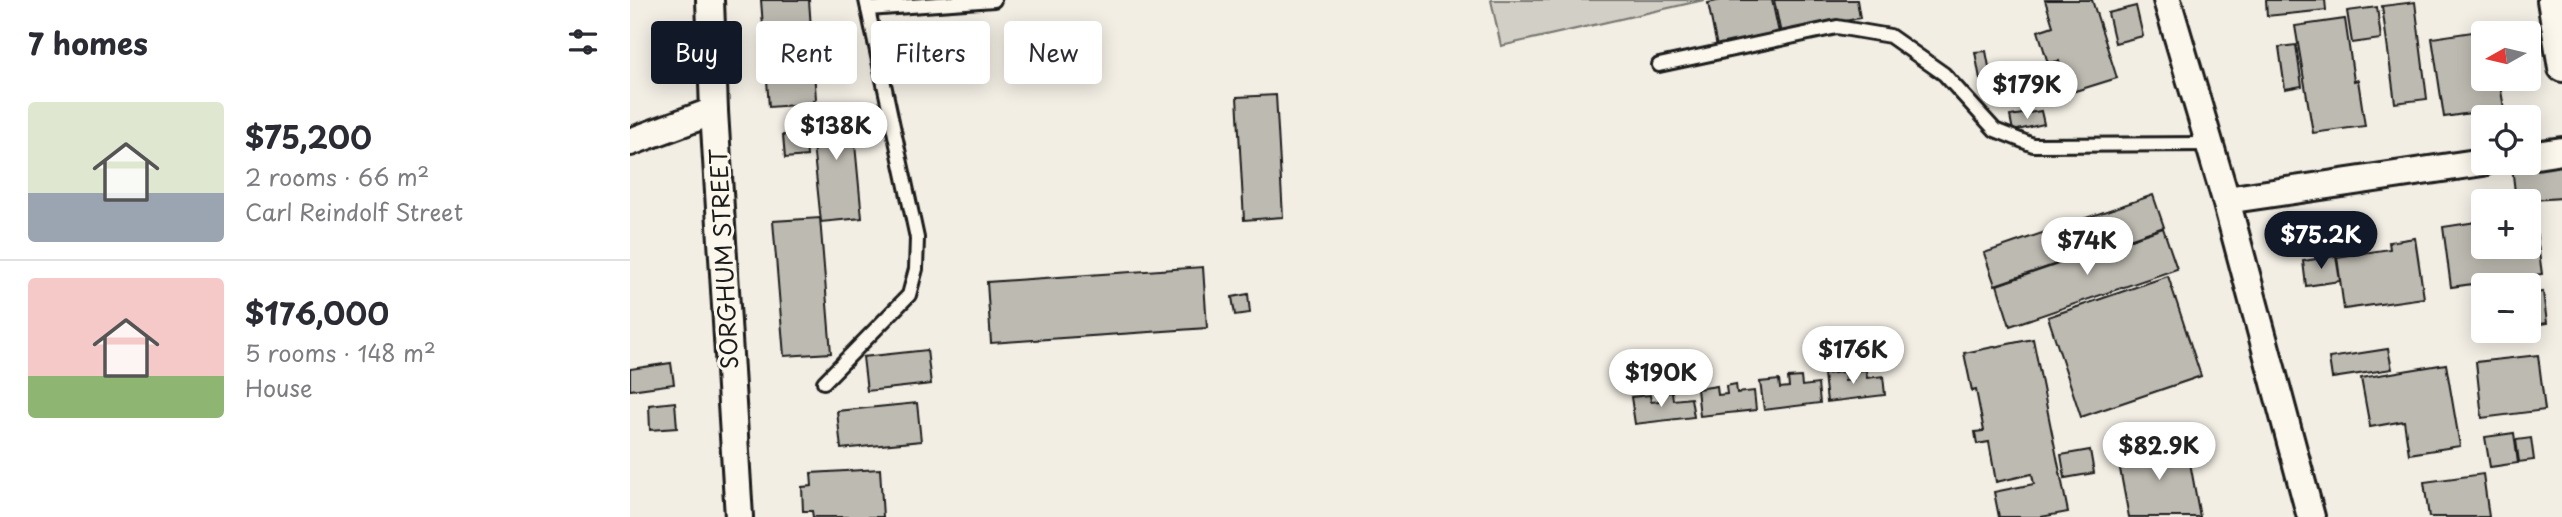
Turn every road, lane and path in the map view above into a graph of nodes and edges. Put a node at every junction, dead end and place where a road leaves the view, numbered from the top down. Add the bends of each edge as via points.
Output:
1 (710, 0) edge
2 (995, 0) edge
3 (2167, 0) edge
4 (2552, 0) edge
5 (892, 3) edge
6 (867, 4) edge
7 (1659, 65) dead end
8 (2562, 68) edge
9 (714, 111) junction
10 (630, 142) edge
11 (2210, 144) junction
12 (2562, 151) edge
13 (2541, 154) edge
14 (2471, 164) edge
15 (2226, 200) junction
16 (824, 382) dead end
17 (739, 517) edge
18 (2311, 517) edge

1 - 9 street, SORGHUM STREET
2 - 5 lane
3 - 11 street
4 - 8 street
5 - 6 lane
6 - 16 lane via 917,238 916,269 909,295
7 - 11 lane via 1836,27 1889,36 1944,74 1995,130 2033,145
9 - 10 street
9 - 17 street, SORGHUM STREET
11 - 15 street
12 - 13 street
14 - 15 street
15 - 18 street

